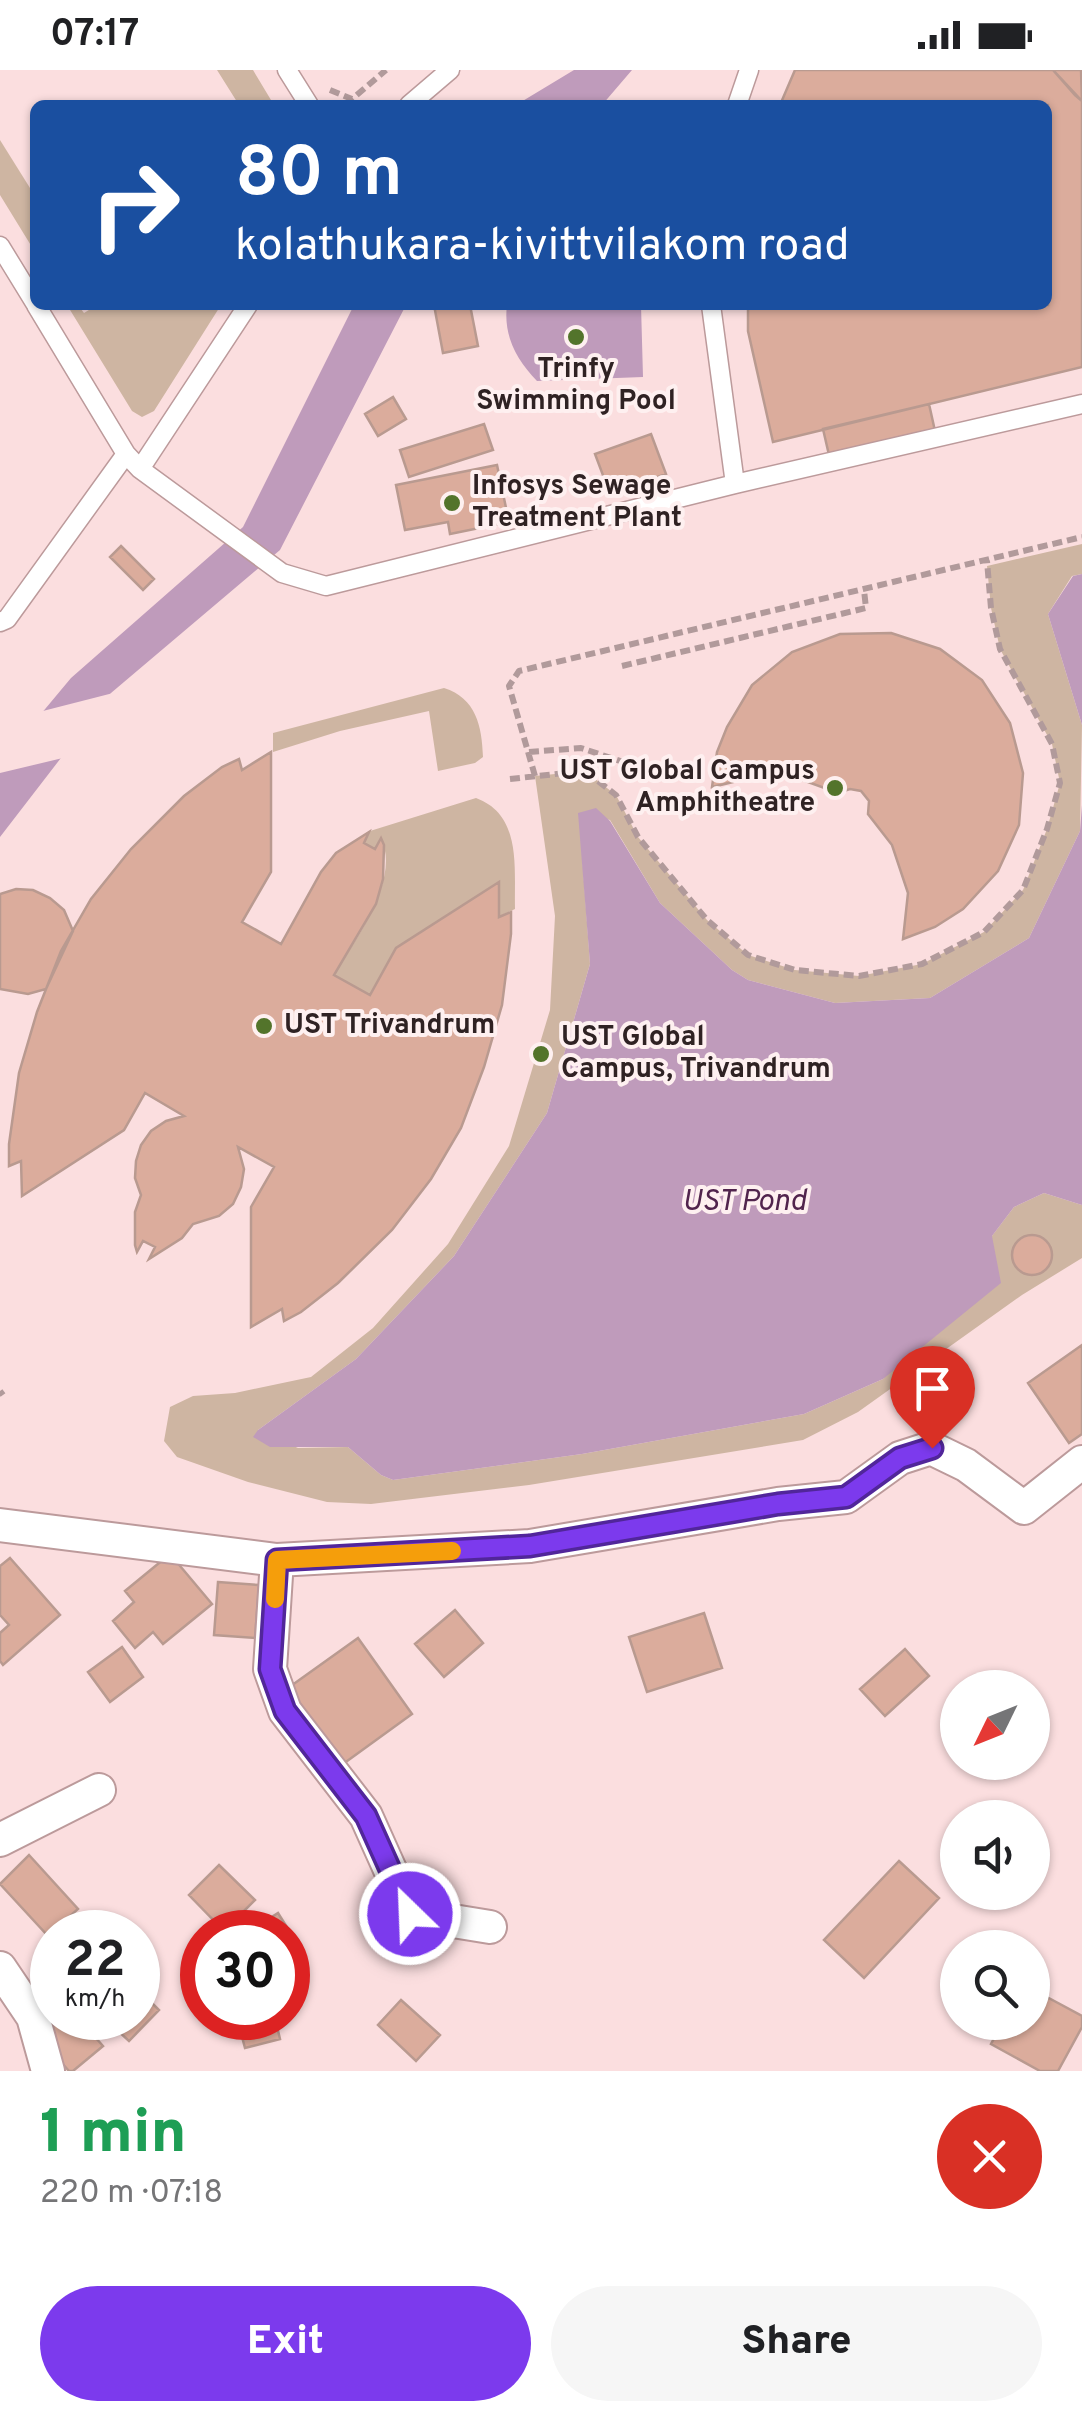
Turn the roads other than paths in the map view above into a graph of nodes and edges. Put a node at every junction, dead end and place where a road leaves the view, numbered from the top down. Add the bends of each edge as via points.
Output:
1 (286, 70) edge
2 (450, 70) edge
3 (749, 70) edge
4 (306, 100) edge
5 (415, 100) edge
6 (739, 100) edge
7 (0, 246) edge
8 (30, 294) edge
9 (40, 310) edge
10 (245, 310) edge
11 (712, 310) edge
12 (1082, 404) edge
13 (126, 454) junction
14 (140, 469) junction
15 (735, 484) junction
16 (0, 622) edge
17 (1082, 1462) edge
18 (0, 1525) edge
19 (277, 1560) junction
20 (100, 1790) dead end
21 (0, 1840) edge
22 (490, 1927) dead end
23 (0, 1968) edge
24 (48, 2071) edge

1 - 4 lane
2 - 5 lane
3 - 6 lane
7 - 8 lane
9 - 13 lane
10 - 14 lane
11 - 15 lane
12 - 15 lane
13 - 14 lane
13 - 16 lane
14 - 15 lane via 282,573 326,586
17 - 19 street via 1024,1508 932,1448 900,1458 846,1497 530,1546
18 - 19 street
19 - 22 street via 270,1669 285,1711 366,1816 410,1914
20 - 21 street
23 - 24 street via 33,2017

